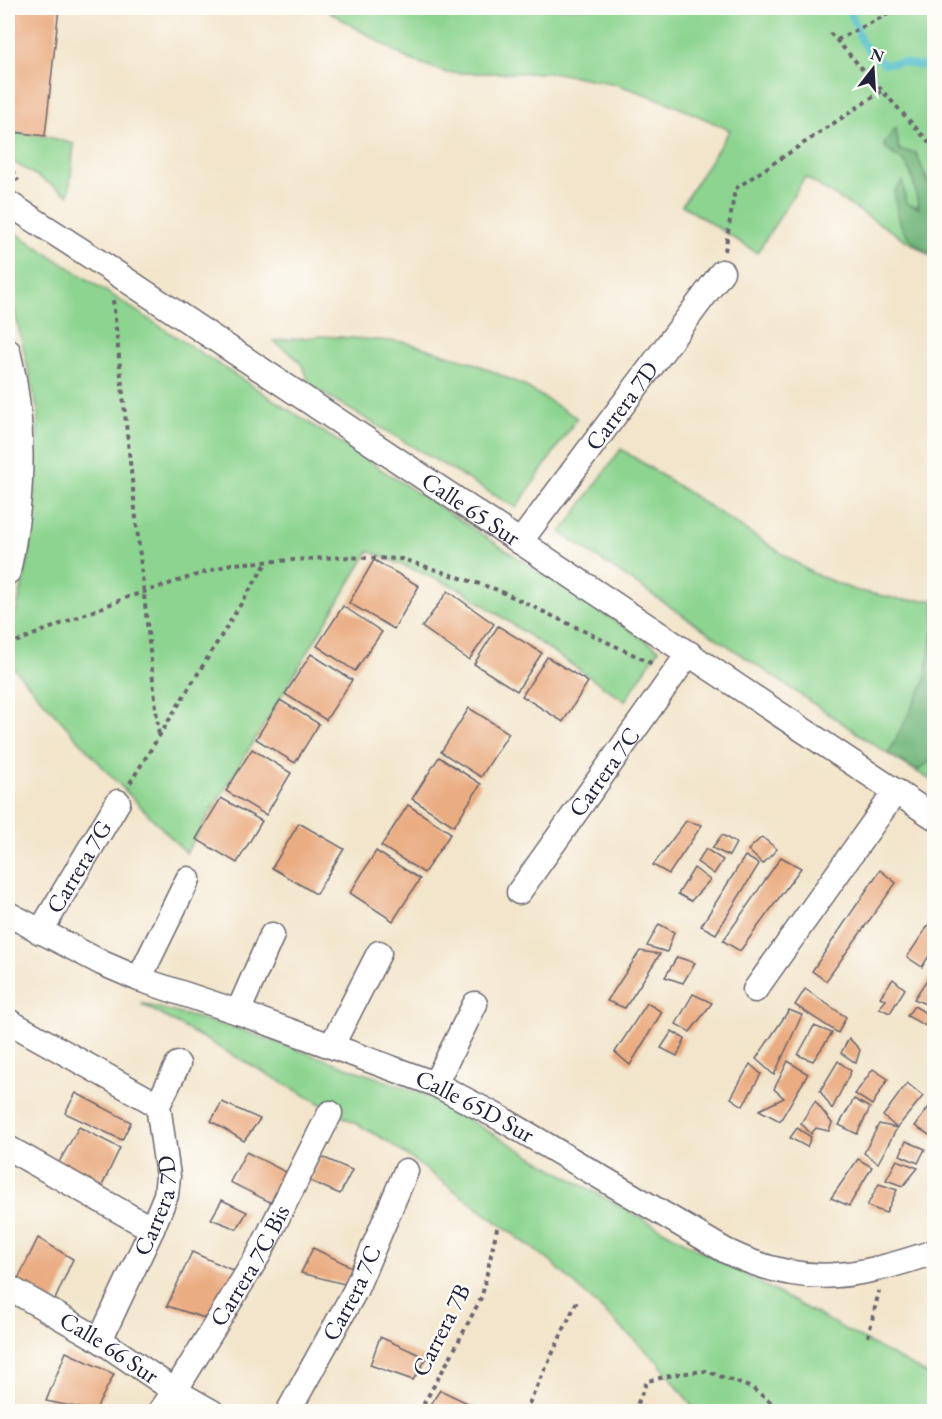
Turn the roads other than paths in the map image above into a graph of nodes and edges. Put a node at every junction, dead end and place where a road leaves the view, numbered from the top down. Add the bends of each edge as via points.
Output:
1 (15, 196) edge
2 (722, 272) road end
3 (8, 351) edge
4 (520, 542) junction
5 (8, 572) edge
6 (689, 653) junction
7 (896, 791) junction
8 (118, 802) road end
9 (934, 817) edge
10 (188, 879) dead end
11 (519, 892) dead end
12 (8, 914) edge
13 (40, 932) junction
14 (272, 935) dead end
15 (379, 953) dead end
16 (139, 979) junction
17 (755, 990) dead end
18 (475, 1004) dead end
19 (238, 1012) junction
20 (8, 1022) edge
21 (332, 1045) junction
22 (178, 1064) dead end
23 (435, 1084) junction
24 (158, 1105) junction
25 (330, 1113) dead end
26 (8, 1148) edge
27 (406, 1171) dead end
28 (153, 1229) junction
29 (934, 1252) edge
30 (8, 1287) edge
31 (100, 1340) junction
32 (175, 1391) junction
33 (160, 1412) edge
34 (212, 1412) edge
35 (288, 1412) edge

1 - 4 street, Calle 65 Sur via 110,269
2 - 4 street, Carrera 7D
3 - 5 street via 14,376 20,455 17,520
4 - 6 street, Calle 65 Sur
6 - 7 street, Calle 65 Sur
6 - 11 street, Carrera 7C
7 - 9 street, Calle 65 Sur
7 - 17 street
8 - 13 street, Carrera 7G
10 - 16 street
12 - 13 street, Calle 65D Sur
13 - 16 street, Calle 65D Sur
14 - 19 street
15 - 21 street
16 - 19 street, Calle 65D Sur
18 - 23 street
19 - 21 street, Calle 65D Sur
20 - 24 street
21 - 23 street, Calle 65D Sur
22 - 24 street
23 - 29 street, Calle 65D Sur via 741,1258 773,1270 808,1276 852,1275
24 - 28 street, Carrera 7D via 168,1176 166,1195
25 - 32 street, Carrera 7C Bis via 259,1254
26 - 28 street
27 - 35 street, Carrera 7C via 355,1291
28 - 31 street, Carrera 7D
30 - 31 street, Calle 66 Sur
31 - 32 street, Calle 66 Sur
32 - 33 street, Carrera 7C Bis
32 - 34 street, Calle 66 Sur

